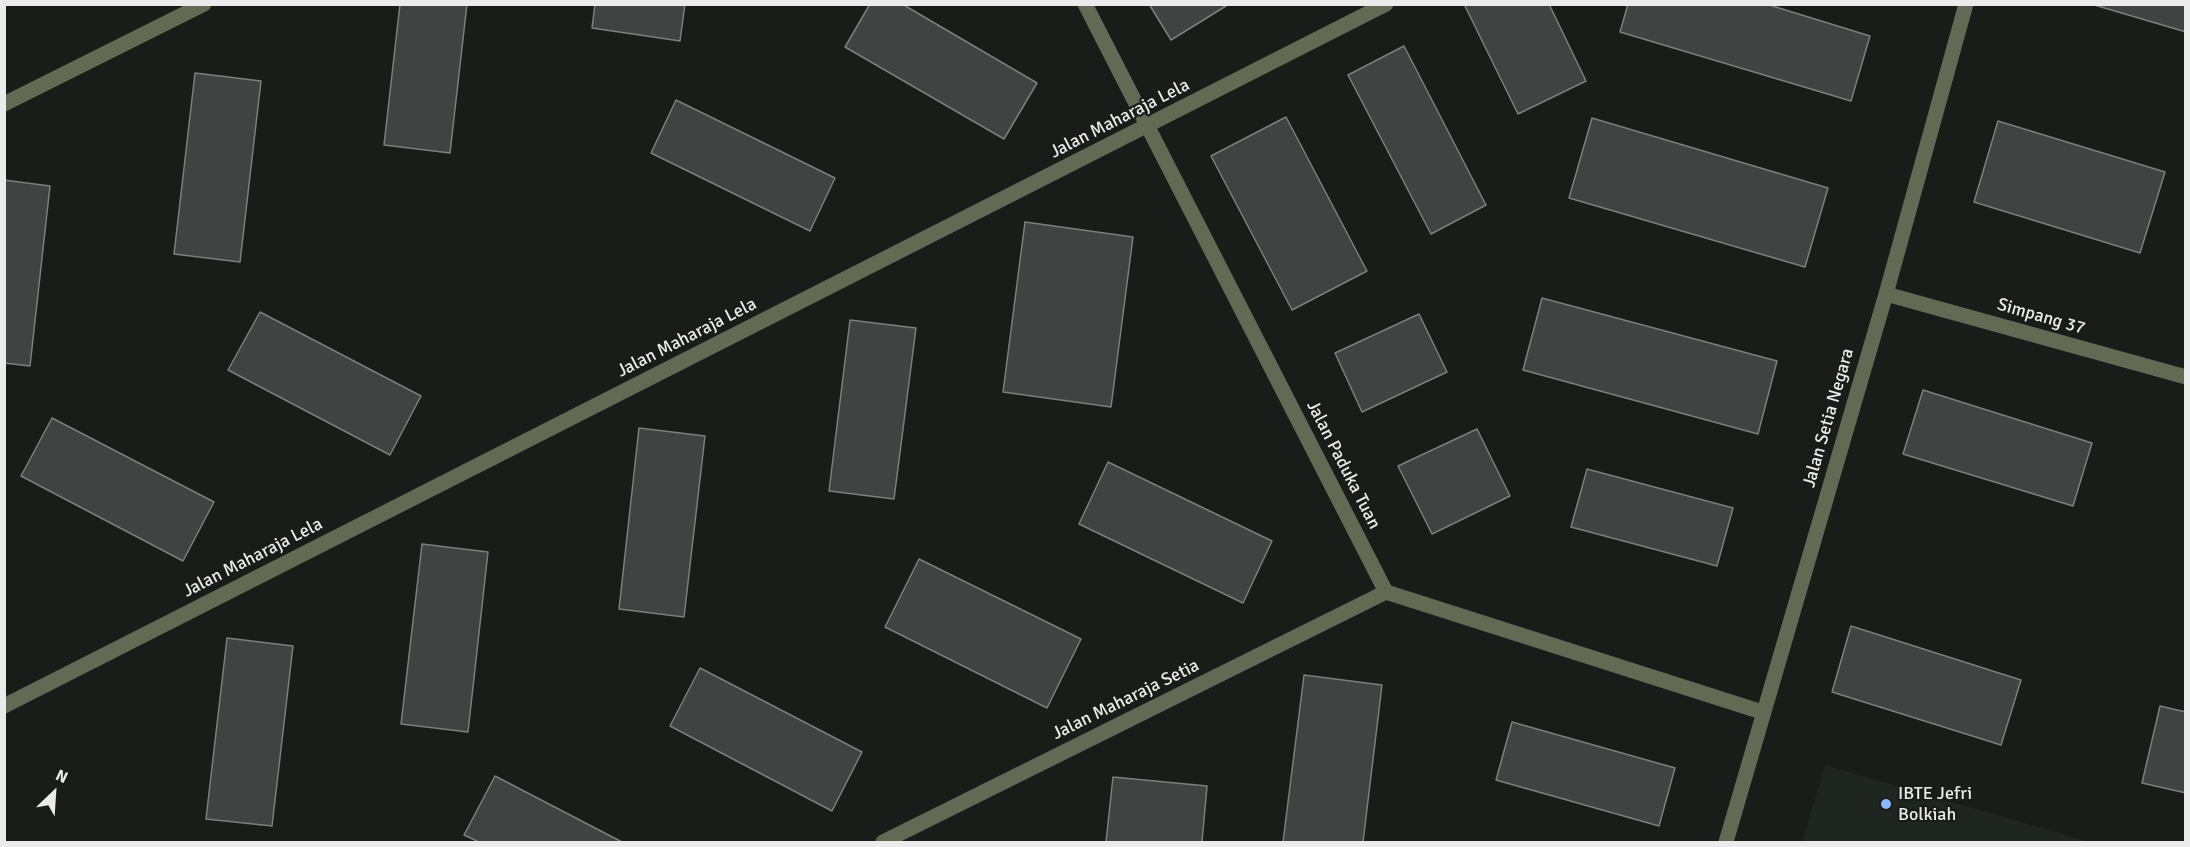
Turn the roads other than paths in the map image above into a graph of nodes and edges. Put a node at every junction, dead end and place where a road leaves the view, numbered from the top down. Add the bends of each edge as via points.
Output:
1 (204, 4) edge
2 (1085, 4) edge
3 (1386, 4) edge
4 (1966, 4) edge
5 (4, 104) edge
6 (1146, 127) junction
7 (1886, 294) junction
8 (2186, 377) edge
9 (1386, 592) junction
10 (4, 706) edge
11 (1762, 712) junction
12 (883, 843) edge
13 (1726, 843) edge

1 - 5 street
2 - 6 street, Jalan Paduka Tuan
3 - 6 street, Jalan Maharaja Lela
4 - 7 street, Jalan Setia Negara
6 - 9 street, Jalan Paduka Tuan
6 - 10 street, Jalan Maharaja Lela
7 - 8 street, Simpang 37
7 - 11 street, Jalan Setia Negara
9 - 11 street
9 - 12 street, Jalan Maharaja Setia
11 - 13 street, Jalan Setia Negara

